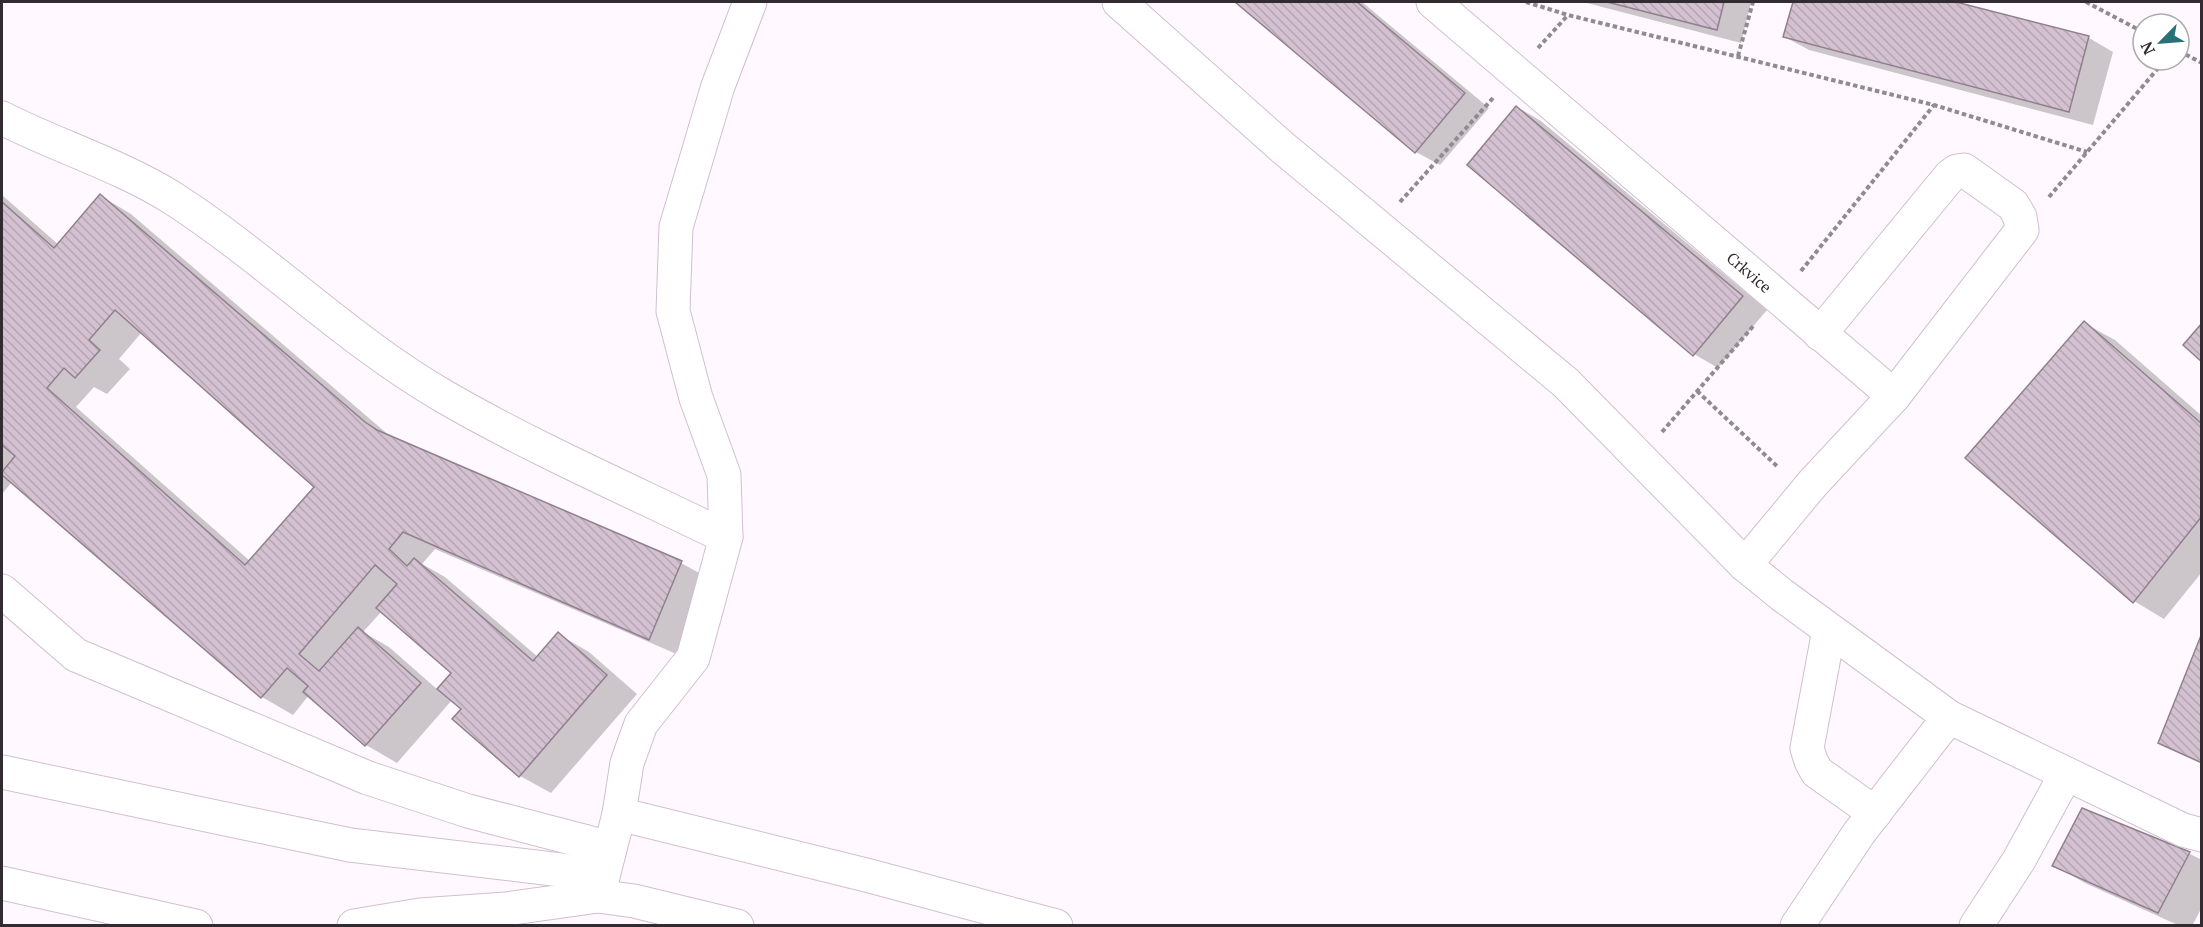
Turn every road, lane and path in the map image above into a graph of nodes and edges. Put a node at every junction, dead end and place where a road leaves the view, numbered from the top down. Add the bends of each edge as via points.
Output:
1 (750, 2) edge
2 (1119, 2) edge
3 (1433, 2) edge
4 (1526, 2) edge
5 (1753, 2) edge
6 (2086, 2) edge
7 (1568, 15) junction
8 (2131, 26) edge
9 (1738, 56) junction
10 (2155, 72) edge
11 (1516, 73) junction
12 (2, 118) edge
13 (2087, 152) junction
14 (1377, 227) junction
15 (2022, 230) junction
16 (1820, 333) junction
17 (1697, 391) dead end
18 (1894, 396) junction
19 (1806, 493) junction
20 (726, 537) junction
21 (1745, 565) junction
22 (2, 591) edge
23 (1829, 630) junction
24 (1949, 717) junction
25 (2, 772) edge
26 (2066, 774) junction
27 (1875, 813) junction
28 (619, 814) junction
29 (2202, 835) edge
30 (603, 873) junction
31 (2, 883) edge
32 (196, 926) edge
33 (354, 926) edge
34 (737, 926) edge
35 (1056, 926) edge
36 (1797, 926) edge
37 (1976, 926) edge

1 - 20 main road via 718,87 676,227 673,311 696,398 724,475
2 - 14 main road
3 - 11 main road, Crkvice
4 - 7 path
5 - 9 path
6 - 8 path
7 - 9 path
7 - 11 path
9 - 13 path via 1934,105
10 - 13 path
11 - 14 path
11 - 16 main road, Crkvice
12 - 20 main road via 172,197 245,248 393,364 446,398
13 - 15 path
14 - 21 main road via 1566,384
15 - 16 main road via 2013,205 1964,170 1957,171
15 - 18 main road
16 - 18 main road, Crkvice
17 - 19 path
18 - 19 main road
19 - 21 main road
20 - 28 main road via 693,658 640,724 627,764
21 - 23 main road
22 - 30 main road via 76,655 368,778 468,811
23 - 24 main road
23 - 27 main road via 1807,748 1817,772
24 - 26 main road
24 - 27 main road
25 - 30 main road via 350,845
26 - 29 main road via 2183,830
26 - 37 main road via 2019,860
27 - 36 main road
28 - 30 main road
28 - 35 main road
30 - 33 main road via 506,909 420,915
30 - 34 main road via 634,901
31 - 32 main road

